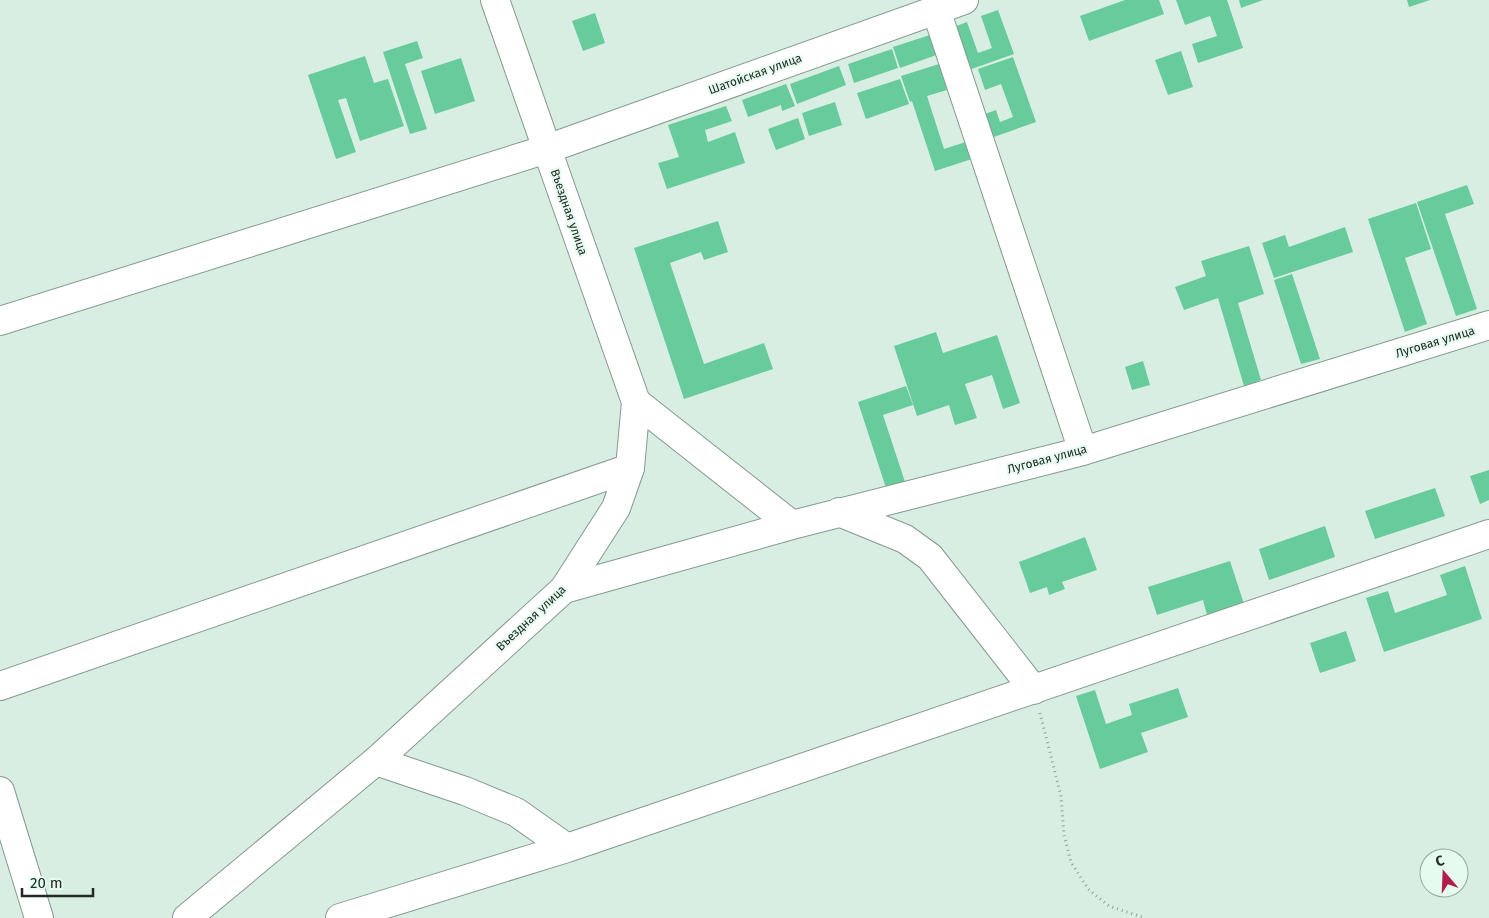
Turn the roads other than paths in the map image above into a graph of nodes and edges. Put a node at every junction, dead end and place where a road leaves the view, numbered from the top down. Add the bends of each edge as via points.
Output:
1 (496, 0) edge
2 (964, 0) edge
3 (936, 10) junction
4 (547, 148) junction
5 (0, 321) edge
6 (1489, 325) edge
7 (636, 402) junction
8 (1083, 451) junction
9 (630, 468) junction
10 (839, 512) junction
11 (792, 525) junction
12 (1489, 534) edge
13 (564, 589) junction
14 (0, 686) edge
15 (1034, 690) junction
16 (376, 761) junction
17 (0, 792) edge
18 (567, 848) junction
19 (39, 918) edge
20 (187, 918) edge
21 (340, 918) edge

1 - 4 street, Въездная улица
2 - 3 street, Шатойская улица
3 - 4 street, Шатойская улица
3 - 8 street
4 - 5 street, Шатойская улица
4 - 7 street, Въездная улица
6 - 8 street, Луговая улица
7 - 9 street, Въездная улица
7 - 11 street
8 - 10 street, Луговая улица
9 - 13 street, Въездная улица via 616,508
9 - 14 street
10 - 11 street, Луговая улица
10 - 15 street via 905,539 930,558
11 - 13 street, Луговая улица
12 - 15 street
13 - 16 street, Въездная улица
15 - 18 street
16 - 18 street via 465,790 516,812
16 - 20 street, Въездная улица
17 - 19 street
18 - 21 street

